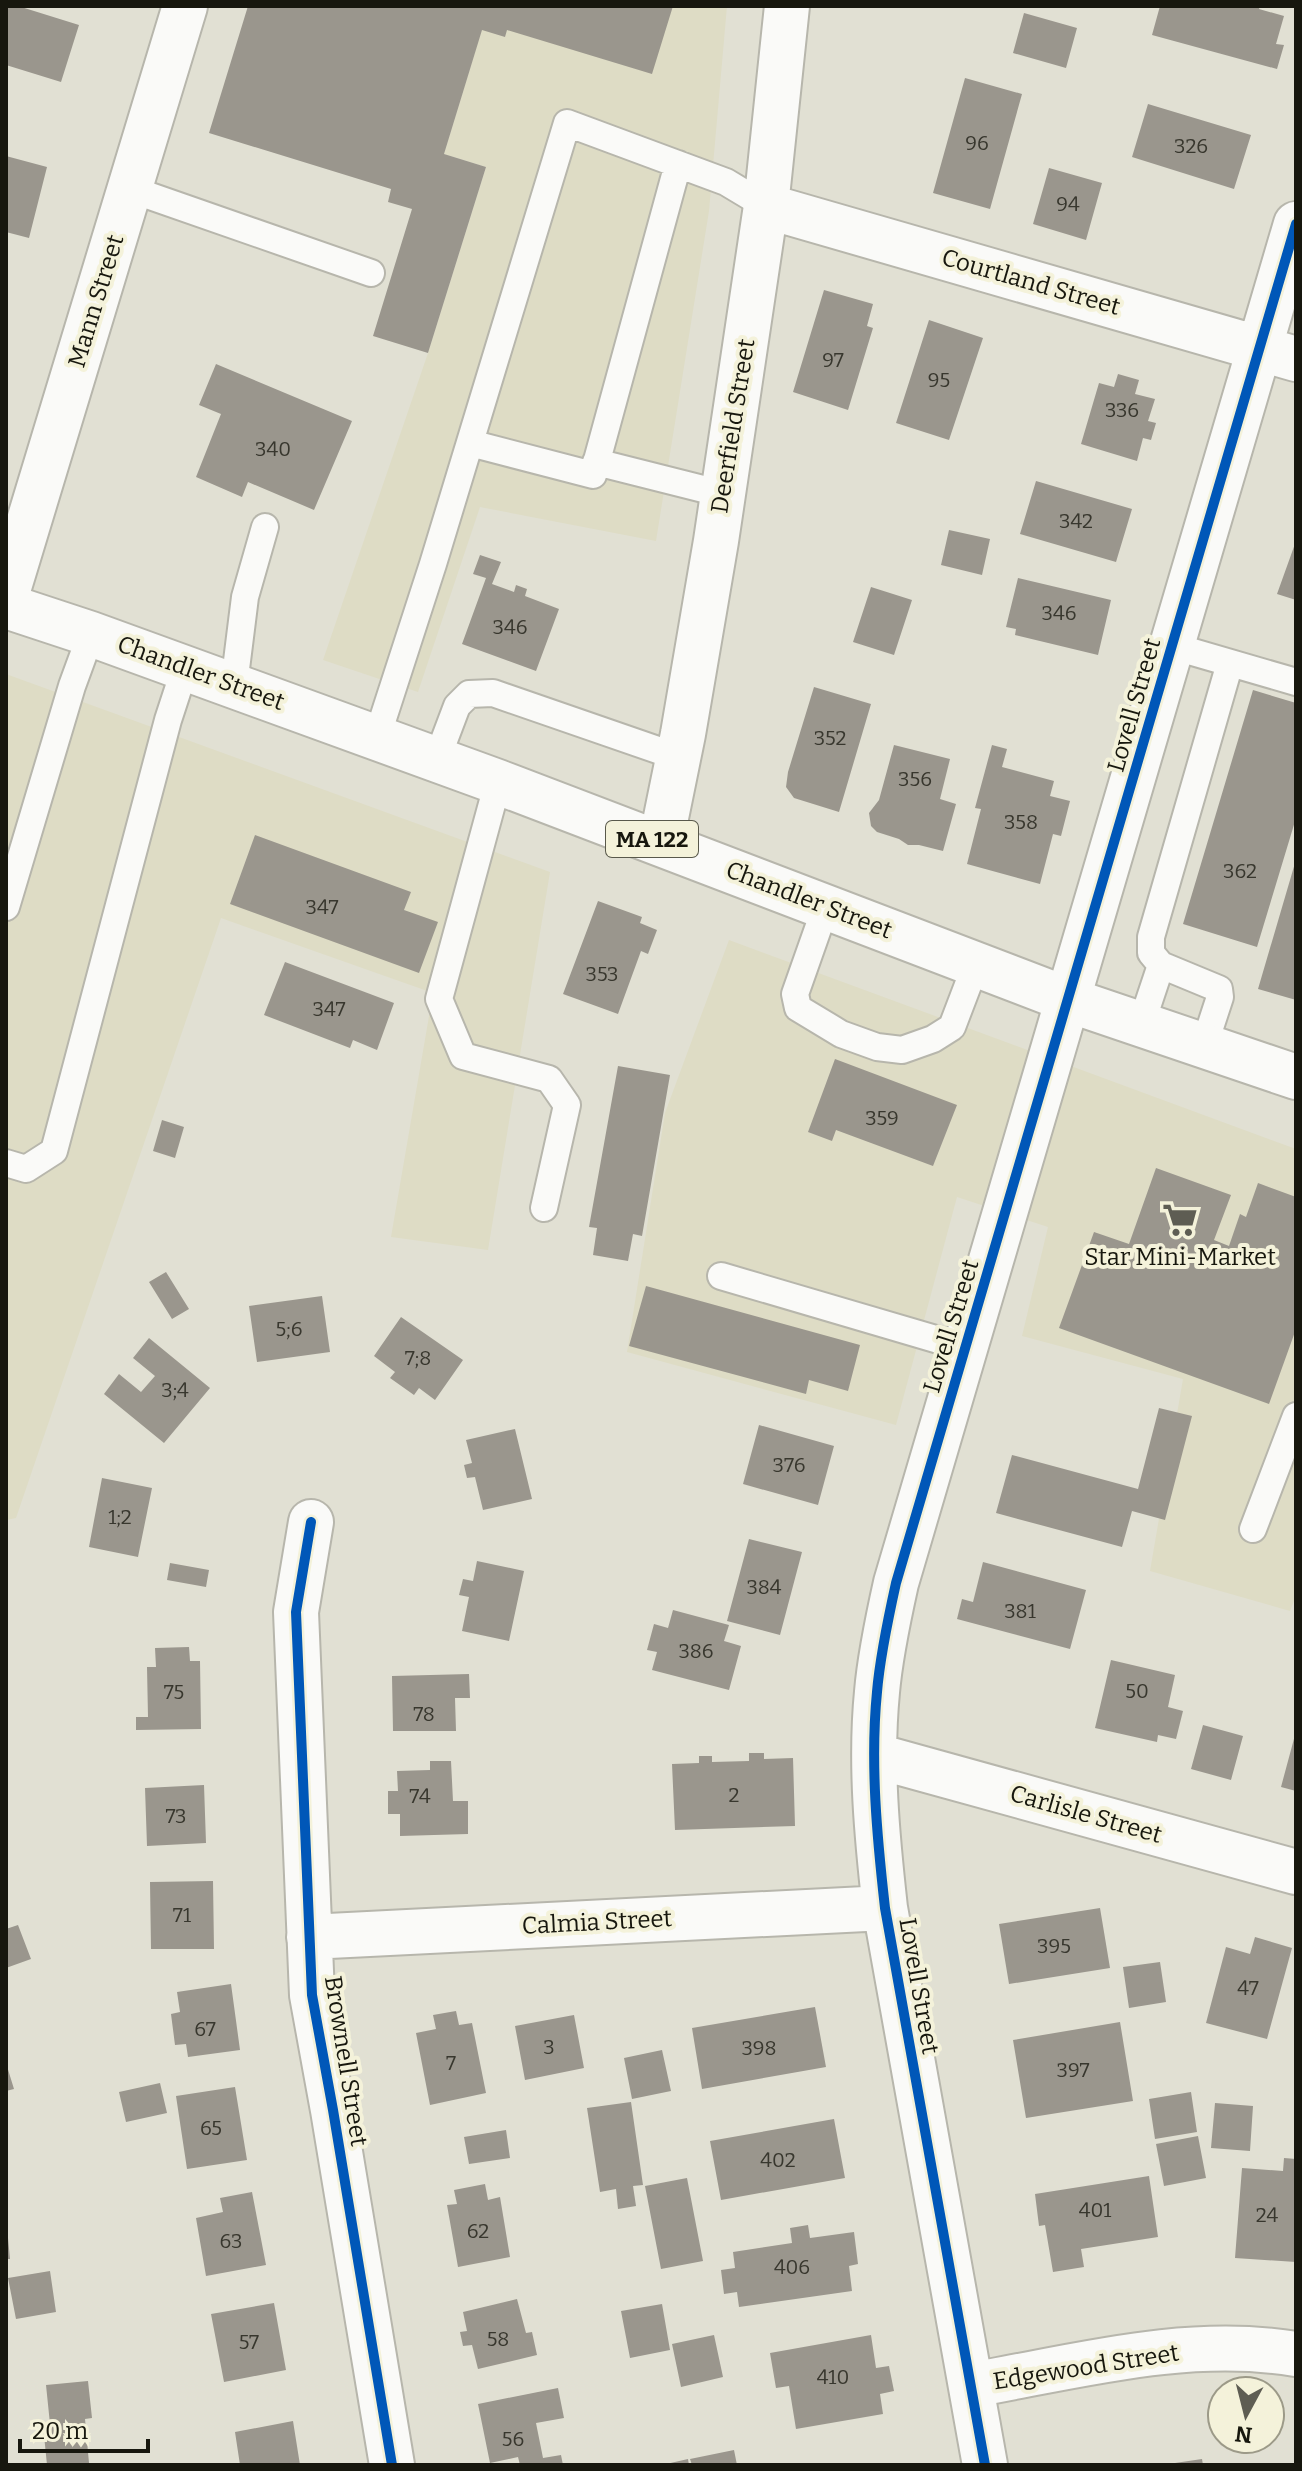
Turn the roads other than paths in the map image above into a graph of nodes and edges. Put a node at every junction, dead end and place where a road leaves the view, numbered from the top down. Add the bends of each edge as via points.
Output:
1 (185, 6) edge
2 (787, 6) edge
3 (678, 164) junction
4 (130, 189) junction
5 (766, 206) junction
6 (1296, 224) edge
7 (371, 273) dead end
8 (1278, 354) edge
9 (470, 443) junction
10 (596, 462) junction
11 (723, 494) junction
12 (265, 527) dead end
13 (6, 597) edge
14 (6, 606) edge
15 (91, 634) junction
16 (1172, 646) junction
17 (1230, 663) junction
18 (185, 668) junction
19 (1296, 682) edge
20 (234, 685) junction
21 (377, 737) junction
22 (678, 757) junction
23 (437, 759) junction
24 (498, 782) junction
25 (661, 842) junction
26 (826, 906) junction
27 (6, 907) edge
28 (976, 964) junction
29 (1161, 965) junction
30 (1069, 1000) junction
31 (1141, 1025) junction
32 (1204, 1046) junction
33 (1296, 1077) edge
34 (6, 1163) edge
35 (544, 1208) dead end
36 (721, 1276) dead end
37 (966, 1348) junction
38 (1296, 1416) edge
39 (311, 1522) dead end
40 (1253, 1529) dead end
41 (876, 1756) junction
42 (1296, 1872) edge
43 (885, 1908) junction
44 (309, 1937) junction
45 (1296, 2354) edge
46 (972, 2385) junction
47 (392, 2465) edge
48 (985, 2465) edge

1 - 4 street, Mann Street
2 - 5 street, Deerfield Street
3 - 5 lane via 726,182
3 - 9 lane via 567,123
3 - 10 lane
4 - 7 lane
4 - 13 street, Mann Street
5 - 8 street, Courtland Street
5 - 11 street, Deerfield Street
6 - 8 street, Lovell Street
8 - 16 street, Lovell Street
9 - 10 lane via 593,475
9 - 21 lane
10 - 11 lane
11 - 22 street, Deerfield Street
12 - 20 lane via 245,597
14 - 15 street, Chandler Street / MA 122
15 - 18 street, Chandler Street / MA 122
15 - 27 lane
16 - 17 lane
16 - 30 street, Lovell Street
17 - 19 lane
17 - 29 lane via 1151,937 1151,953
18 - 20 street, Chandler Street / MA 122
18 - 34 lane via 54,1151 26,1169
20 - 21 street, Chandler Street / MA 122
21 - 23 street, Chandler Street / MA 122
22 - 23 lane via 493,693 469,694 457,706
22 - 25 street, Deerfield Street
23 - 24 street, Chandler Street / MA 122
24 - 25 street, Chandler Street / MA 122
24 - 35 lane via 439,999 463,1056 549,1079 567,1105
25 - 26 street, Chandler Street / MA 122
26 - 28 street, Chandler Street / MA 122
26 - 28 lane via 795,994 798,1008 841,1034 902,1050 933,1039 952,1027
28 - 30 street, Chandler Street / MA 122
29 - 31 lane
29 - 32 lane via 1219,989
30 - 31 street, Chandler Street / MA 122
30 - 37 street, Lovell Street
31 - 32 street, Chandler Street / MA 122
32 - 33 street, Chandler Street / MA 122
36 - 37 lane
37 - 41 street, Lovell Street via 896,1583 876,1694
38 - 40 lane
39 - 44 street, Brownell Street via 296,1612
41 - 42 street, Carlisle Street
41 - 43 street, Lovell Street via 876,1832
43 - 44 street, Calmia Street
43 - 46 street, Lovell Street
44 - 47 street, Brownell Street via 312,1995
45 - 46 street, Edgewood Street via 1259,2348 1164,2350
46 - 48 street, Lovell Street

